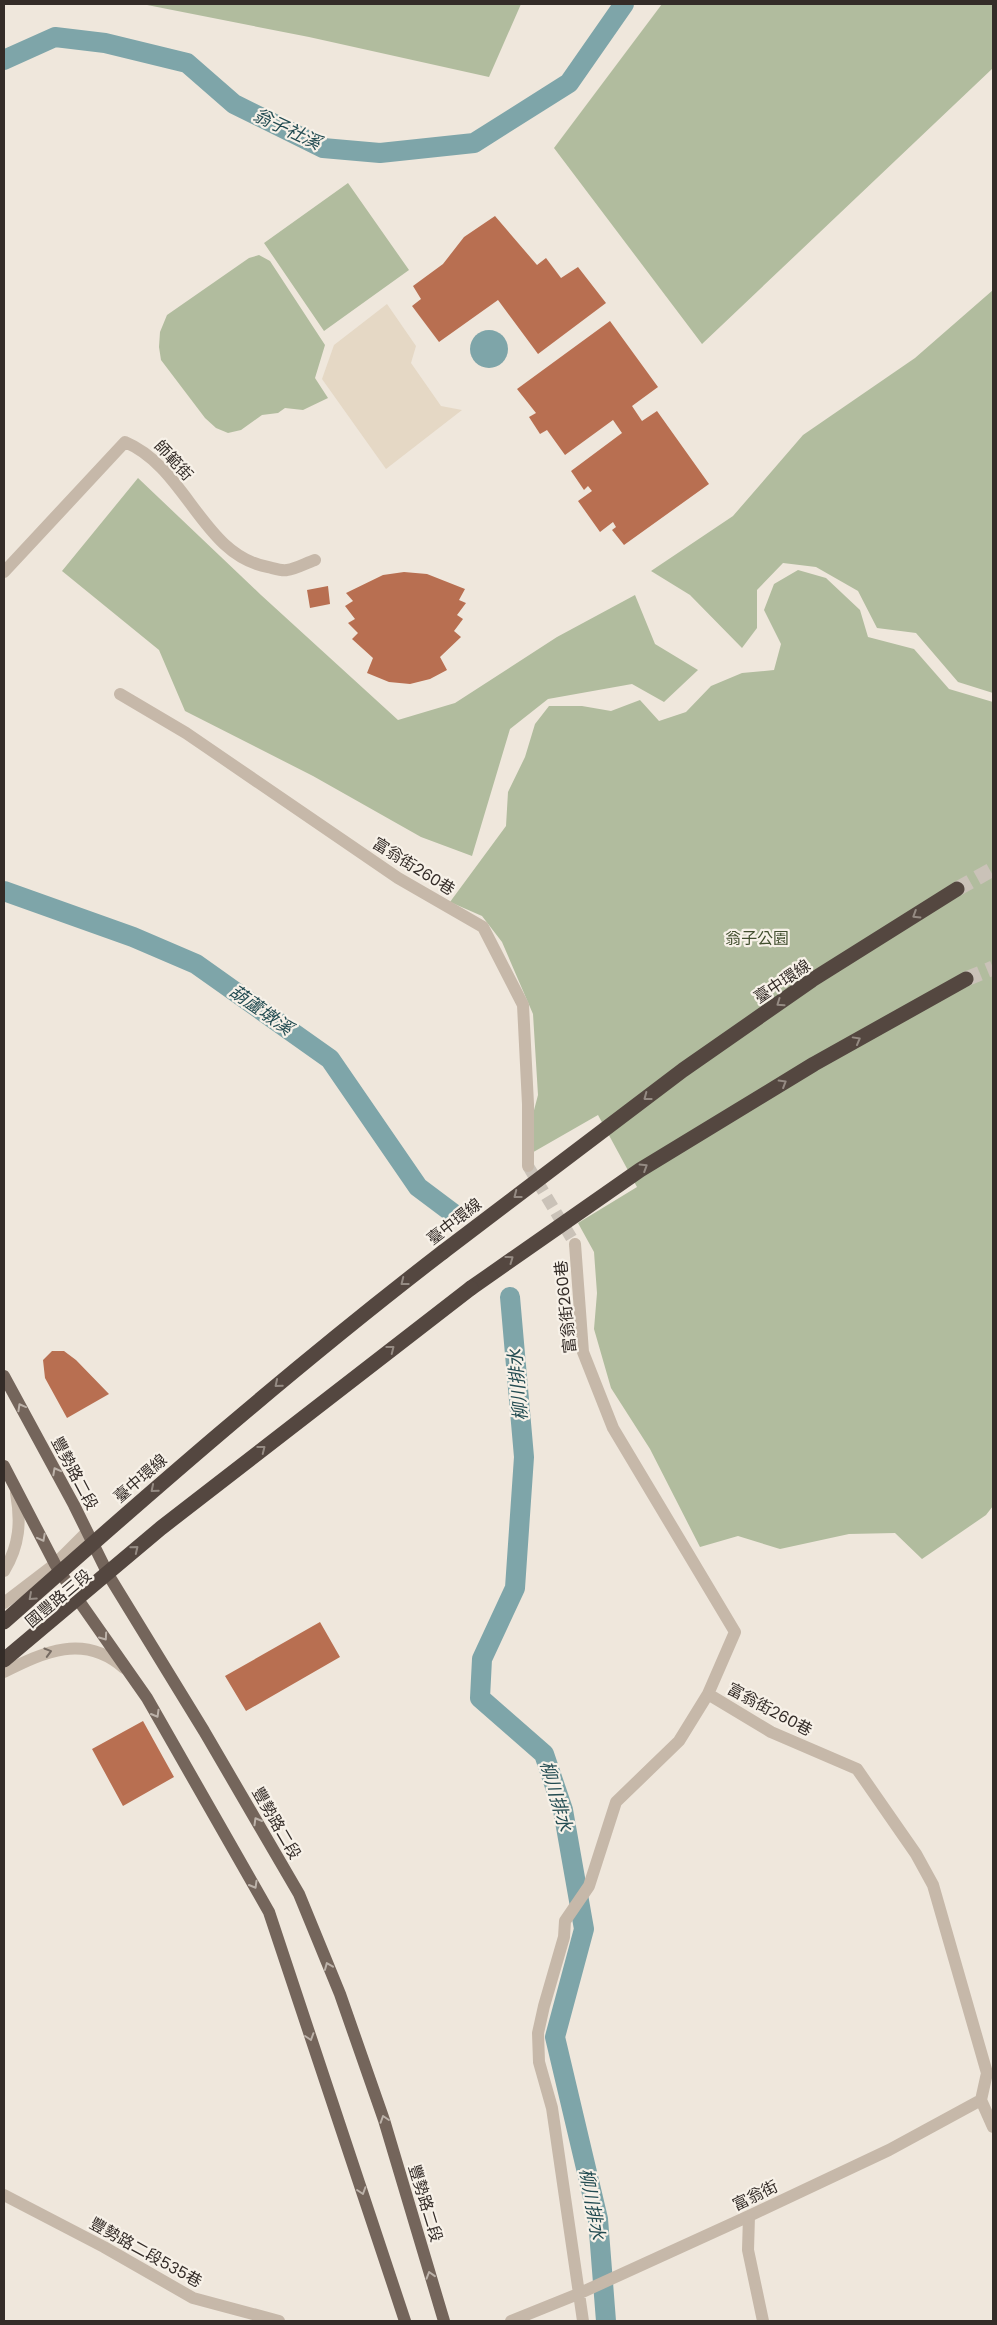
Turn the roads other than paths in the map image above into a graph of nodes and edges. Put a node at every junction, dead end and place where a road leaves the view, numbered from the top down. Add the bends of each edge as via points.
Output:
1 (315, 560) dead end
2 (4, 572) edge
3 (120, 694) dead end
4 (957, 889) tunnel mouth
5 (966, 979) tunnel mouth
6 (528, 1166) tunnel mouth
7 (575, 1244) tunnel mouth
8 (4, 1376) edge
9 (4, 1466) edge
10 (12, 1481) junction
11 (87, 1532) junction
12 (56, 1564) junction
13 (4, 1571) edge
14 (110, 1576) junction
15 (79, 1601) junction
16 (4, 1603) edge
17 (4, 1622) edge
18 (4, 1660) edge
19 (4, 1664) edge
20 (4, 1672) edge
21 (130, 1673) junction
22 (708, 1694) junction
23 (981, 2100) junction
24 (993, 2127) edge
25 (4, 2195) edge
26 (749, 2216) junction
27 (578, 2294) junction
28 (278, 2321) edge
29 (405, 2321) edge
30 (444, 2321) edge
31 (511, 2321) edge
32 (583, 2321) edge
33 (763, 2321) edge

1 - 2 street, 師範街 via 285,571 251,564 225,546 160,464 142,449 125,442
3 - 6 street, 富翁街260巷 via 186,733 398,878 483,926 523,1005
4 -> 17 highway, 臺中環線, bridge via 812,980 683,1070 442,1252 134,1505
18 -> 5 highway, bridge via 161,1528 471,1288 640,1170 814,1064
7 - 22 street, 富翁街260巷 via 583,1352 613,1428 735,1632
11 -> 8 main road, 豐勢路二段
9 - 10 main road
10 -> 12 main road
10 - 13 street via 20,1522 15,1550
11 - 12 street, 國豐路三段
11 - 14 main road, 豐勢路二段
12 - 15 main road
12 - 16 street, 國豐路三段
14 - 15 street, 國豐路三段
30 -> 14 main road, 豐勢路二段 via 384,2120 340,1994 299,1894
15 - 19 street, 國豐路三段
15 -> 21 main road
20 -> 21 street, 國豐路三段 via 46,1652 77,1648 114,1660
21 -> 29 main road via 269,1912
22 - 23 street, 富翁街260巷 via 771,1732 857,1769 916,1854 934,1886 987,2073
22 - 27 street via 679,1741 616,1802 590,1886 565,1920 564,1937 538,2033 539,2062 552,2108
23 - 24 street
23 - 26 street, 富翁街 via 888,2150
25 - 28 street, 豐勢路二段535巷 via 104,2246 193,2298
26 - 27 street, 富翁街
26 - 33 street via 748,2250
27 - 31 street, 富翁街
27 - 32 street

